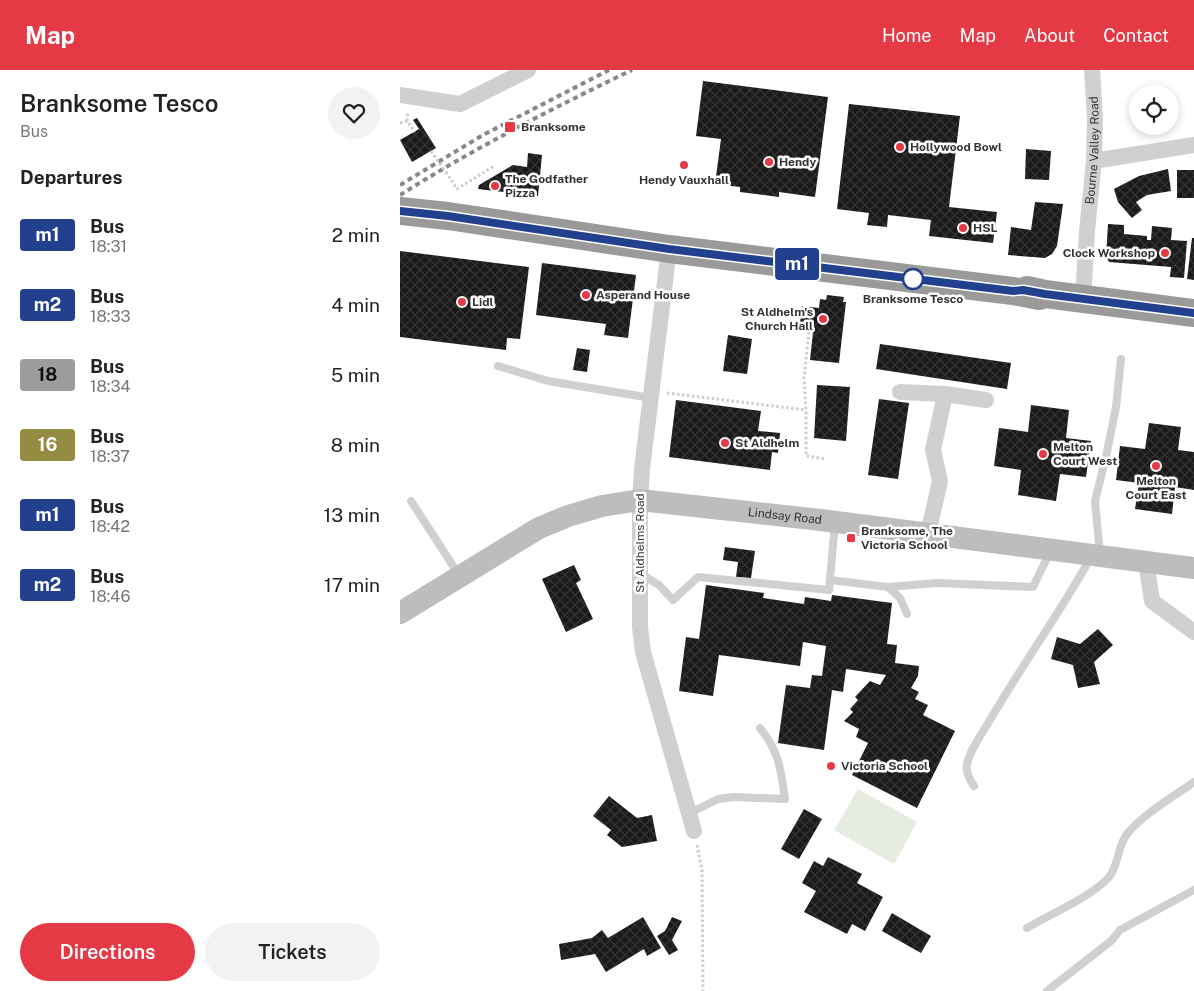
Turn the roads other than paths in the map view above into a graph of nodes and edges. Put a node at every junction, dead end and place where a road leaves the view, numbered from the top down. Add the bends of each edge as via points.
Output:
1 (528, 70) edge
2 (1092, 70) edge
3 (400, 95) edge
4 (1194, 145) edge
5 (1094, 161) junction
6 (400, 211) edge
7 (669, 249) junction
8 (1078, 297) junction
9 (1194, 313) edge
10 (1121, 359) dead end
11 (498, 366) dead end
12 (900, 392) dead end
13 (651, 394) junction
14 (945, 394) junction
15 (986, 400) dead end
16 (640, 500) junction
17 (411, 501) dead end
18 (835, 522) junction
19 (928, 534) junction
20 (1051, 550) junction
21 (1096, 556) junction
22 (1146, 562) junction
23 (1194, 568) edge
24 (641, 574) junction
25 (460, 576) junction
26 (830, 580) junction
27 (888, 587) junction
28 (400, 613) edge
29 (907, 614) dead end
30 (1194, 632) edge
31 (760, 728) dead end
32 (1194, 782) edge
33 (974, 786) dead end
34 (690, 813) junction
35 (694, 831) road end
36 (1194, 890) edge
37 (1027, 928) dead end
38 (1047, 991) edge

1 - 3 street via 460,104
2 - 5 street, Bourne Valley Road
4 - 5 street
5 - 8 street, Bourne Valley Road
6 - 7 highway
7 - 8 highway
7 - 13 street, St Aldhelms Road
8 - 9 highway
10 - 21 lane via 1116,407 1094,502
11 - 13 lane via 548,381
12 - 14 street
13 - 16 street, St Aldhelms Road
14 - 15 street
14 - 19 street via 933,450 940,481
16 - 18 street, Lindsay Road
16 - 24 street, St Aldhelms Road
16 - 25 street, Lindsay Road via 568,516 530,533
17 - 25 lane
18 - 19 street, Lindsay Road
18 - 26 lane
19 - 20 street, Lindsay Road
20 - 21 street, Lindsay Road
20 - 27 lane via 1033,587 937,583
21 - 22 street, Lindsay Road
21 - 33 lane via 972,751 966,765
22 - 23 street, Lindsay Road
22 - 30 street via 1152,601
24 - 26 lane via 660,585 673,600 698,577 829,590
24 - 34 street, St Aldhelms Road via 643,652
25 - 28 street, Lindsay Road
26 - 27 lane
27 - 29 lane via 900,598
31 - 34 lane via 772,742 786,799 718,799
32 - 37 lane via 1127,834 1115,867 1102,884
34 - 35 street, St Aldhelms Road
36 - 38 lane via 1120,930 1111,941

